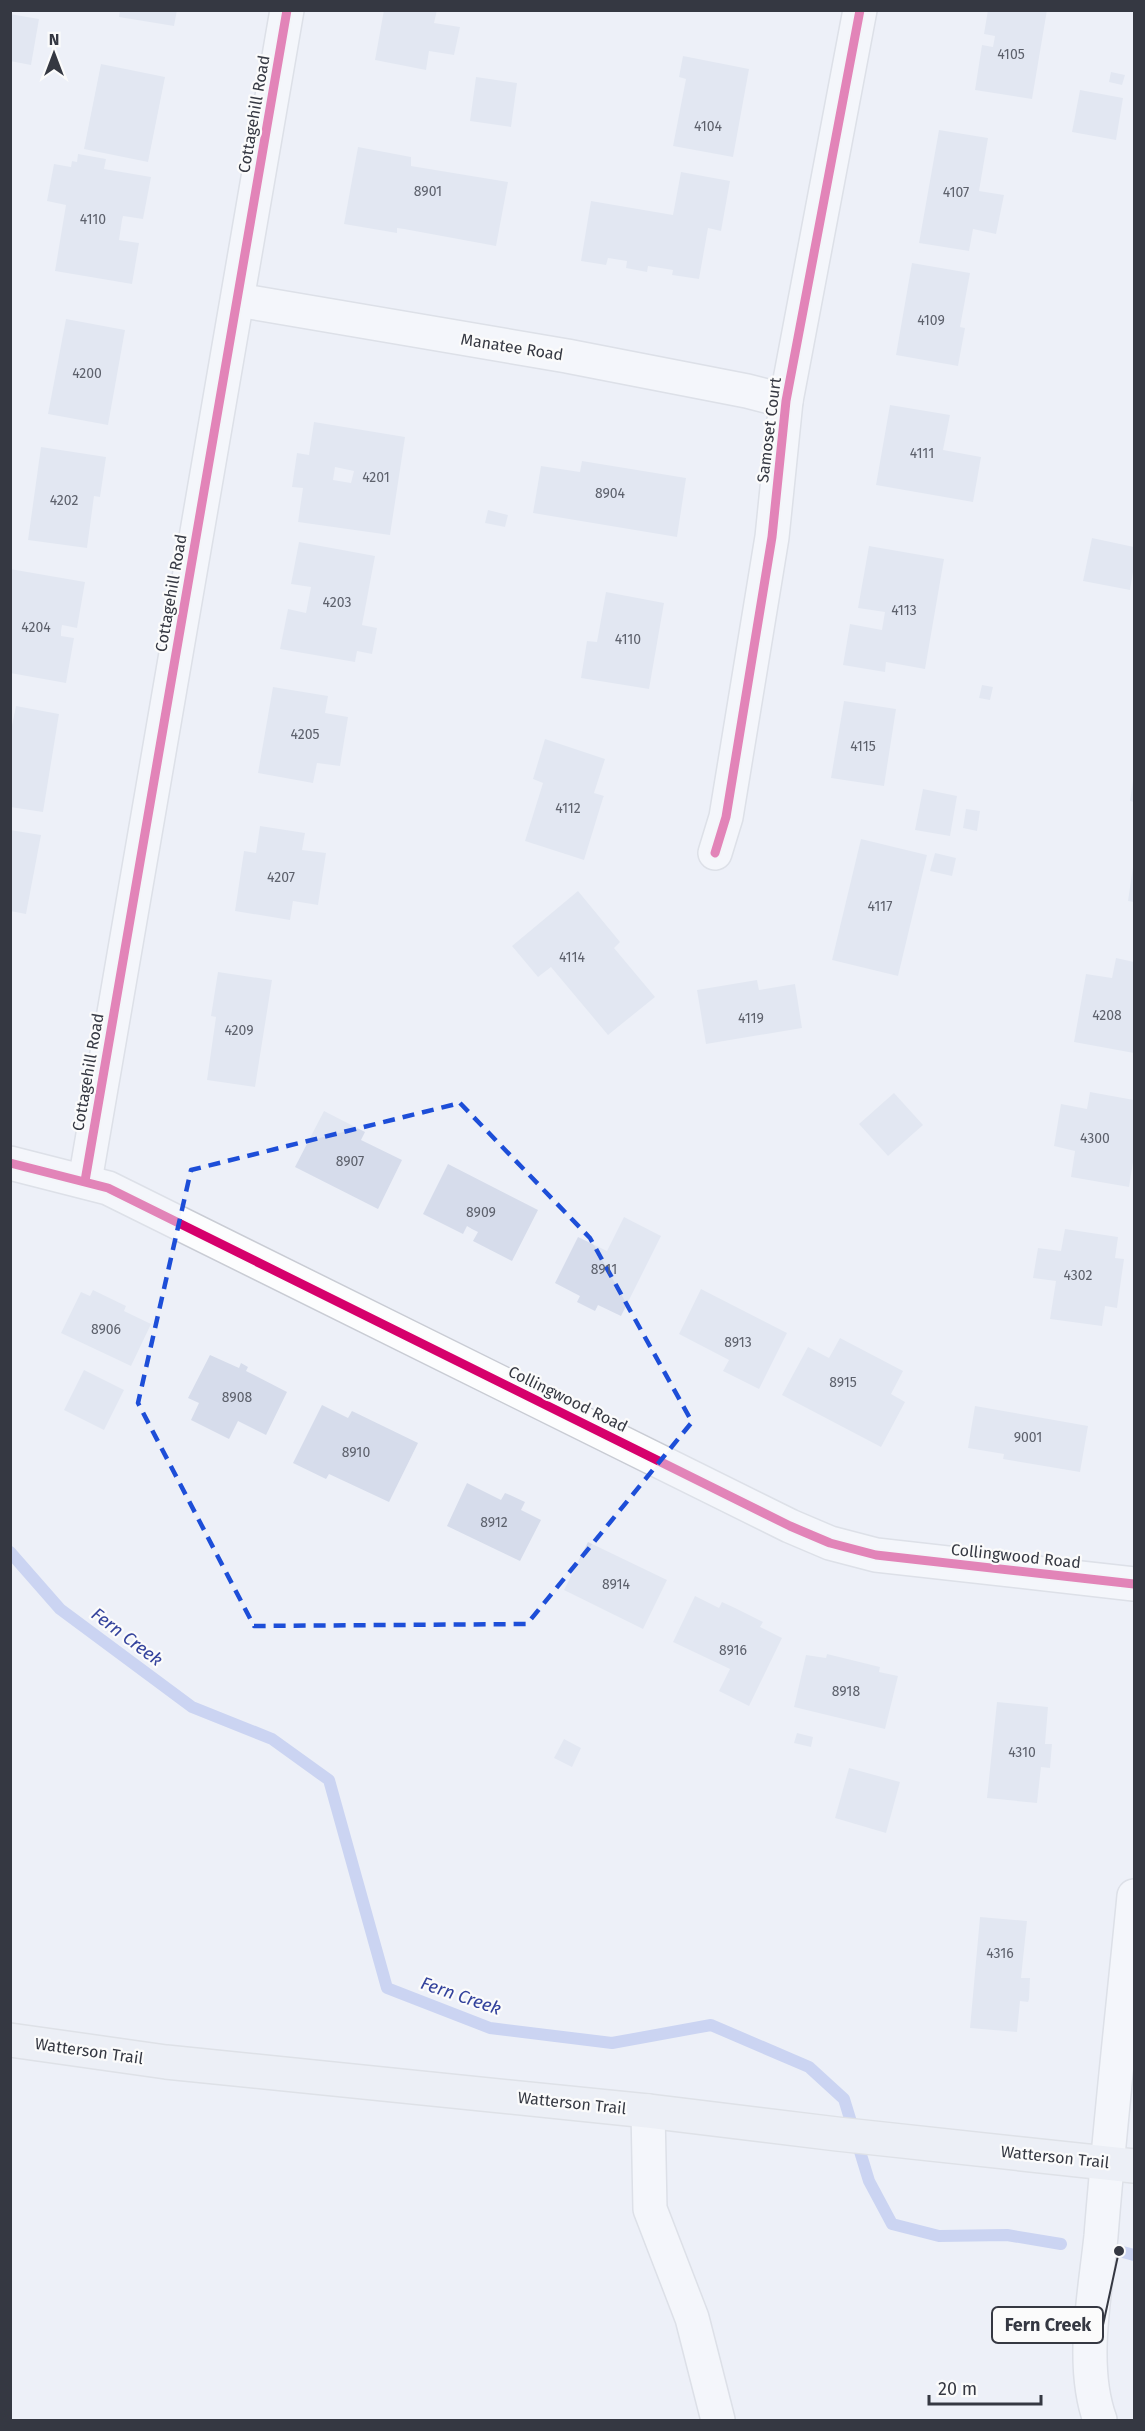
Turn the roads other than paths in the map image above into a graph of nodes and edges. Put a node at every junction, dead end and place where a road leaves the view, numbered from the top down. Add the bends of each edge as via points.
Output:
1 (286, 10) edge
2 (860, 10) edge
3 (238, 300) junction
4 (786, 401) junction
5 (715, 853) dead end
6 (10, 1163) edge
7 (84, 1180) junction
8 (1134, 1584) edge
9 (1134, 1896) edge
10 (10, 2040) edge
11 (648, 2111) junction
12 (1121, 2164) edge
13 (718, 2421) edge
14 (1100, 2421) edge

1 - 3 street, Cottagehill Road
2 - 4 street, Samoset Court
3 - 4 street, Manatee Road via 567,356
3 - 7 street, Cottagehill Road
4 - 5 street, Samoset Court via 772,537 726,817
6 - 7 street, Collingwood Road
7 - 8 street, Collingwood Road via 108,1188 830,1543 876,1555
9 - 12 street
10 - 11 main road, Watterson Trail via 166,2062
11 - 12 main road, Watterson Trail
11 - 13 street via 650,2209 692,2318
12 - 14 street via 1089,2365

